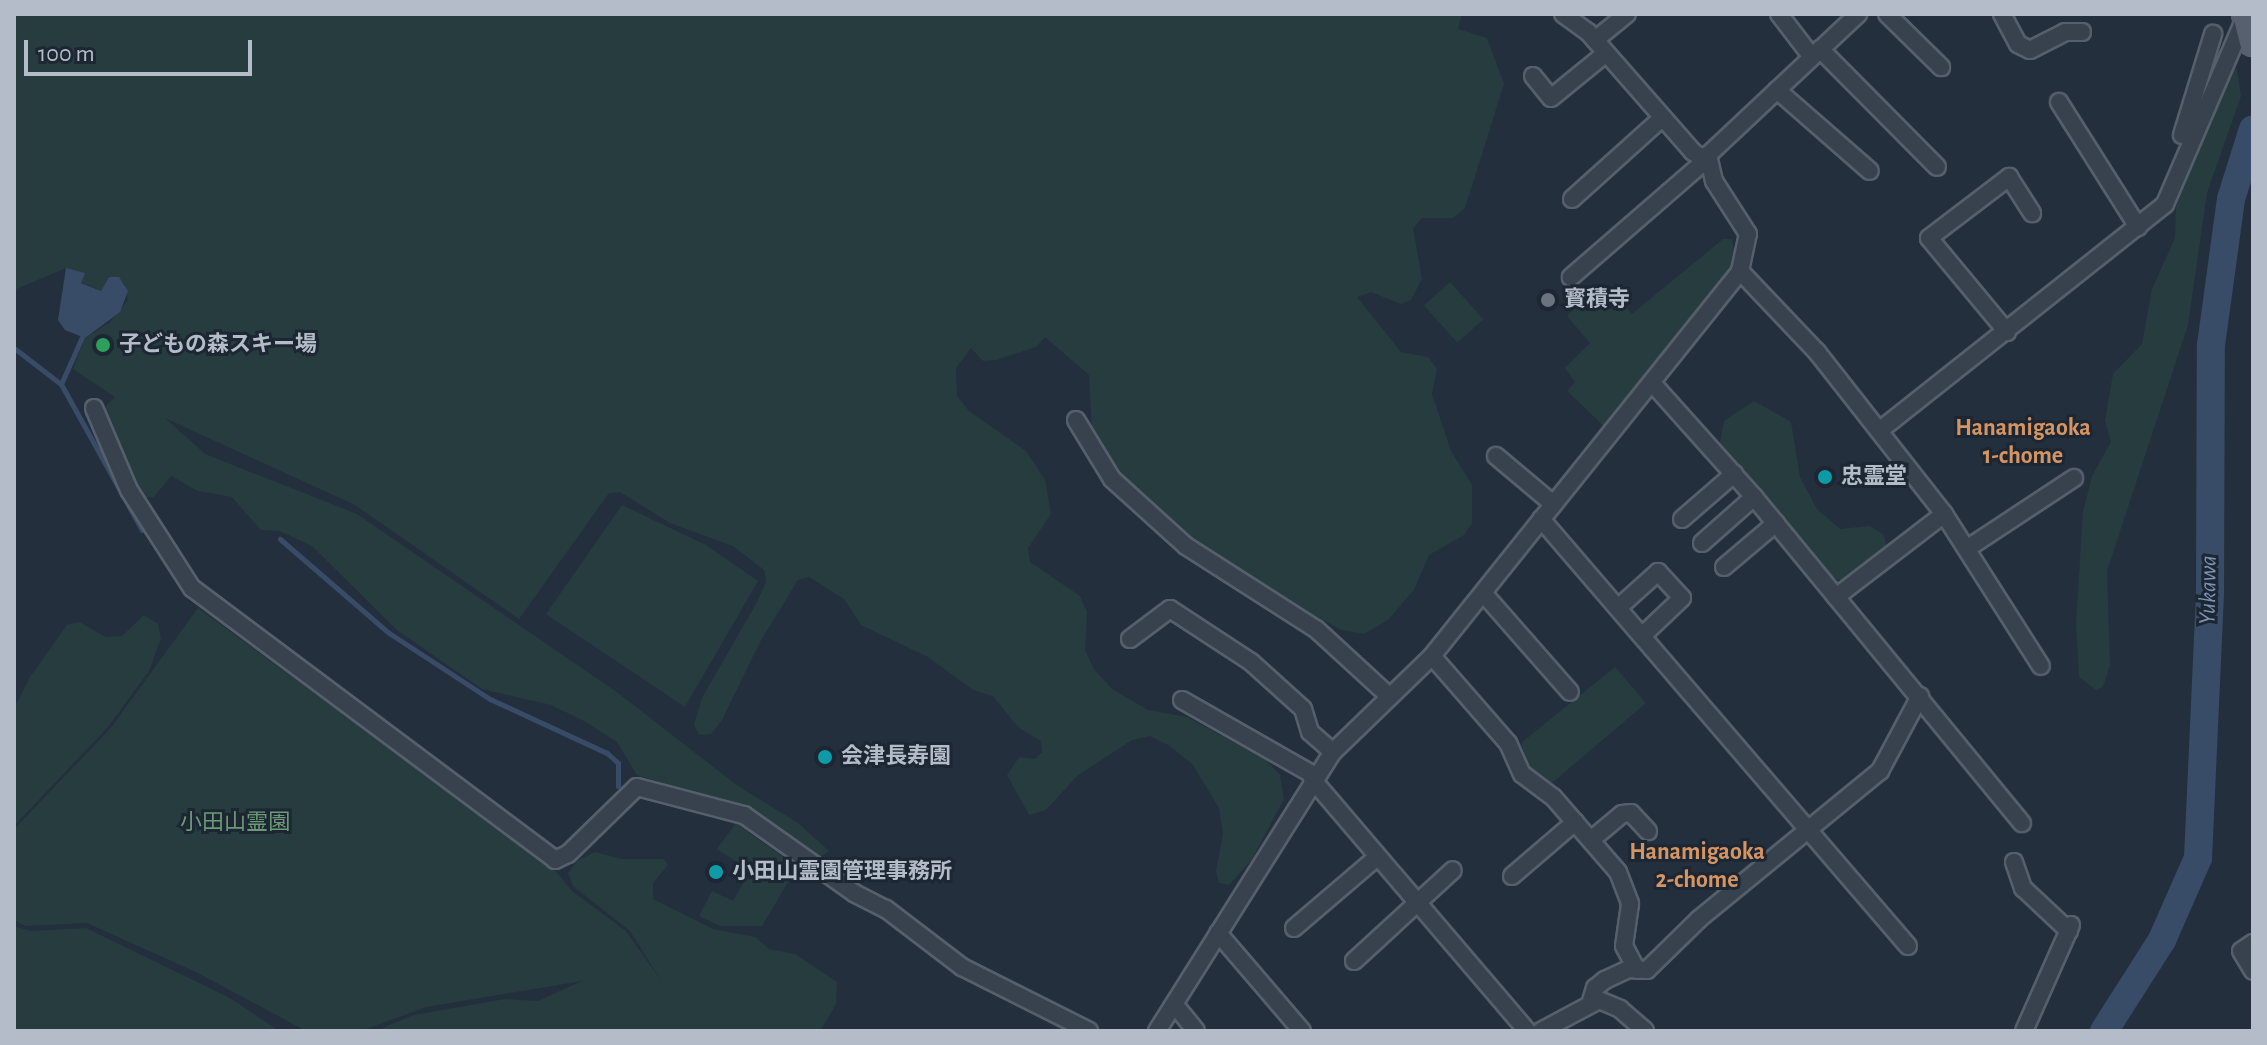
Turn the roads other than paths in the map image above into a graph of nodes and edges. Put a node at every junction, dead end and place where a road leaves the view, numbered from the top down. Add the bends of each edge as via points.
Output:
1 (1563, 14) edge
2 (1627, 14) edge
3 (1779, 14) edge
4 (1858, 14) edge
5 (1887, 14) edge
6 (2002, 14) edge
7 (2248, 24) edge
8 (2082, 32) dead end
9 (2213, 34) dead end
10 (1600, 47) junction
11 (1816, 53) junction
12 (1941, 67) dead end
13 (1533, 76) dead end
14 (1777, 90) junction
15 (2059, 102) dead end
16 (1663, 117) junction
17 (1706, 160) junction
18 (1937, 167) dead end
19 (1870, 171) dead end
20 (1572, 199) dead end
21 (2168, 200) junction
22 (2032, 213) dead end
23 (2138, 227) junction
24 (1740, 271) junction
25 (1571, 277) dead end
26 (2007, 332) junction
27 (1653, 384) junction
28 (94, 408) dead end
29 (1076, 420) dead end
30 (1879, 431) junction
31 (1496, 456) dead end
32 (1734, 474) junction
33 (2074, 478) dead end
34 (1754, 497) junction
35 (1553, 504) junction
36 (1944, 514) junction
37 (1541, 519) junction
38 (1682, 519) dead end
39 (1776, 523) junction
40 (1702, 543) dead end
41 (1968, 548) junction
42 (1724, 567) dead end
43 (1484, 594) junction
44 (1836, 597) junction
45 (1618, 608) junction
46 (1642, 636) junction
47 (1130, 639) dead end
48 (1432, 656) junction
49 (2041, 666) dead end
50 (1570, 692) dead end
51 (1920, 696) junction
52 (1390, 697) junction
53 (1182, 700) dead end
54 (1333, 752) junction
55 (1314, 777) junction
56 (1575, 822) junction
57 (2022, 823) dead end
58 (1648, 831) dead end
59 (1807, 832) junction
60 (1591, 840) junction
61 (1377, 857) junction
62 (2014, 862) dead end
63 (1453, 870) dead end
64 (1512, 876) dead end
65 (1417, 903) junction
66 (1294, 928) dead end
67 (1218, 933) junction
68 (2253, 943) edge
69 (1908, 946) dead end
70 (1354, 961) dead end
71 (1637, 970) junction
72 (2253, 971) edge
73 (1591, 1001) junction
74 (1175, 1005) junction
75 (1089, 1031) edge
76 (1157, 1031) edge
77 (1196, 1031) edge
78 (1302, 1031) edge
79 (1527, 1031) edge
80 (1541, 1031) edge
81 (1645, 1031) edge
82 (2024, 1031) edge

1 - 10 street
2 - 10 street
3 - 11 street
4 - 11 street
5 - 12 street
6 - 8 street via 2018,44 2030,50 2065,32
7 - 21 street
9 - 21 street via 2163,197
10 - 13 street via 1551,98
10 - 16 street
11 - 14 street
11 - 18 street
14 - 17 street via 1711,149
14 - 19 street
15 - 23 street
16 - 17 street
16 - 20 street
17 - 24 street via 1748,234
17 - 25 street
21 - 23 street
22 - 26 street via 2009,177 1929,238
23 - 26 street
24 - 27 street
24 - 30 street via 1817,352
26 - 30 street
27 - 32 street
27 - 35 street
28 - 75 street via 129,490 192,588 555,860 568,854 637,787 744,815 854,893 886,909 962,967
29 - 52 street via 1112,479 1186,546 1316,629
30 - 36 street
31 - 35 street
32 - 34 street
32 - 38 street
33 - 41 street
34 - 39 street
34 - 40 street
35 - 37 street
36 - 41 street
36 - 44 street
37 - 43 street
37 - 45 street
39 - 42 street
39 - 44 street
41 - 49 street
43 - 48 street
43 - 50 street
44 - 51 street
45 - 46 street
45 - 46 street via 1658,572 1682,598
46 - 59 street
47 - 54 street via 1170,609 1251,662 1303,709 1310,732
48 - 52 street
48 - 56 street via 1508,743 1522,774
51 - 57 street
51 - 59 street via 1883,766
52 - 54 street
53 - 55 street
54 - 55 street
55 - 61 street
55 - 67 street
56 - 60 street
56 - 64 street
58 - 60 street via 1631,813 1622,814
59 - 69 street
59 - 71 street via 1699,919 1647,970
60 - 71 street via 1628,890 1624,946
61 - 65 street
61 - 66 street
62 - 82 street via 2023,888 2070,928
63 - 65 street
65 - 70 street
65 - 79 street
67 - 74 street
67 - 78 street
68 - 72 street via 2241,951
71 - 73 street via 1605,980
73 - 80 street
73 - 81 street via 1620,1009
74 - 76 street
74 - 77 street

